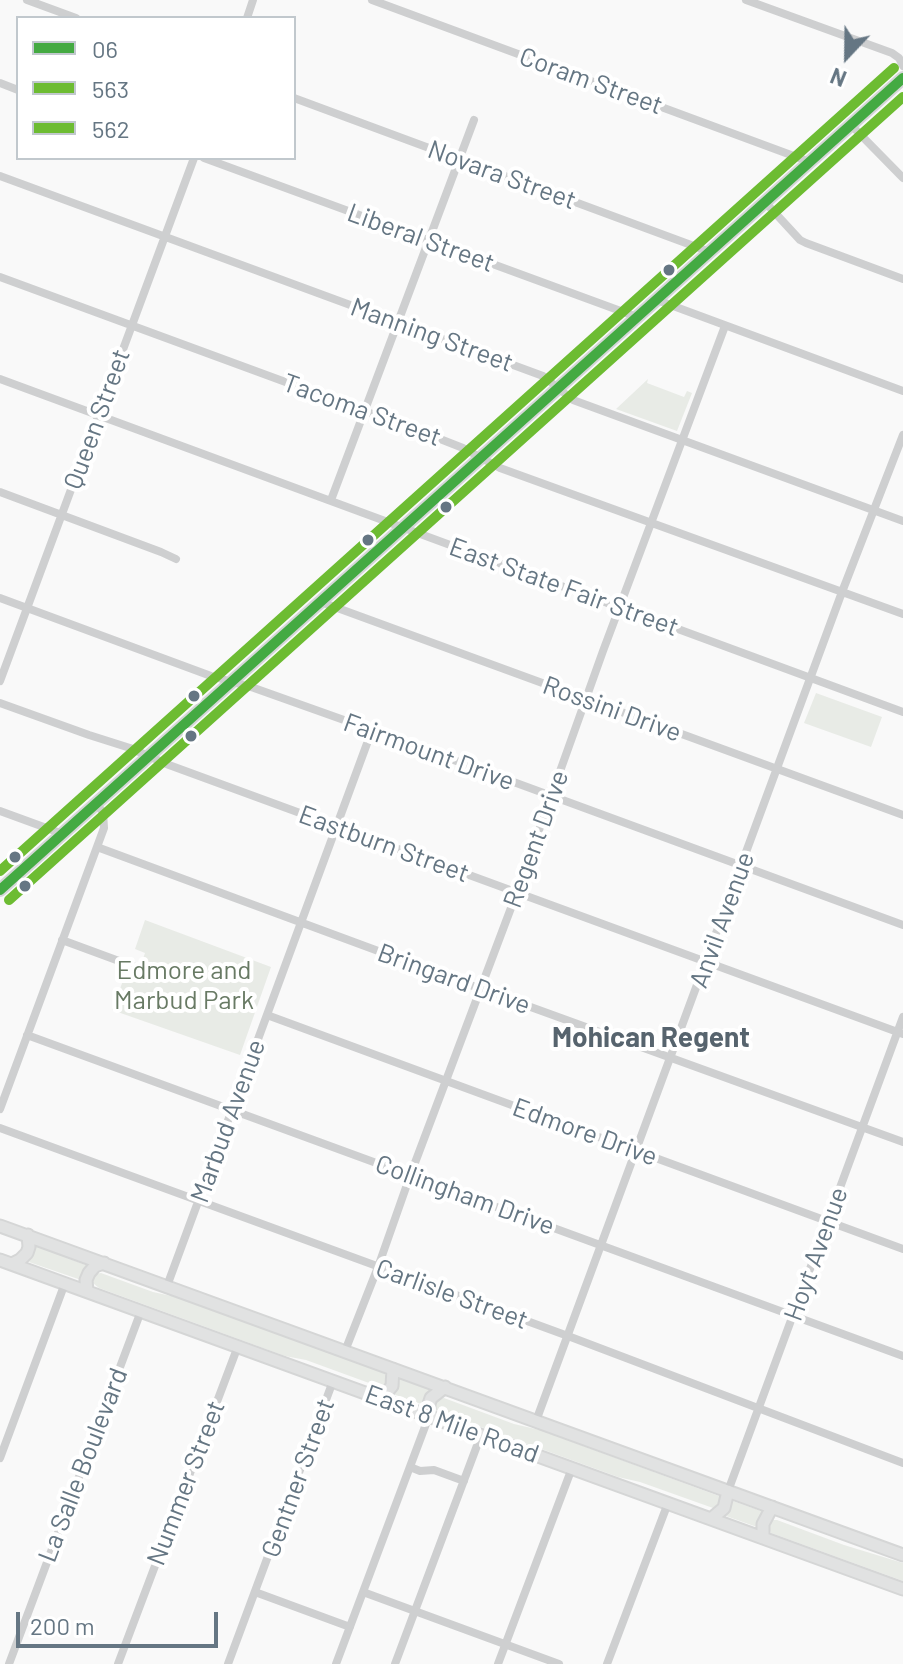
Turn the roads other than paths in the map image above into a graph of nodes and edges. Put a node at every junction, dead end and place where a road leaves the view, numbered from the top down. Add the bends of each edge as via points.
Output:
1 (27, 0) edge
2 (372, 0) edge
3 (746, 0) edge
4 (71, 16) edge
5 (903, 66) edge
6 (903, 78) edge
7 (296, 99) edge
8 (474, 120) dead end
9 (851, 125) junction
10 (459, 159) junction
11 (193, 160) edge
12 (209, 160) edge
13 (810, 162) junction
14 (0, 176) edge
15 (903, 178) edge
16 (765, 202) junction
17 (165, 236) junction
18 (428, 240) junction
19 (710, 252) junction
20 (0, 277) edge
21 (903, 279) edge
22 (657, 300) junction
23 (637, 317) junction
24 (398, 322) junction
25 (132, 325) junction
26 (725, 326) junction
27 (0, 379) edge
28 (559, 388) junction
29 (903, 391) edge
30 (365, 411) junction
31 (98, 415) junction
32 (903, 435) edge
33 (682, 440) junction
34 (482, 457) junction
35 (0, 492) edge
36 (331, 500) junction
37 (874, 510) junction
38 (61, 514) junction
39 (903, 521) edge
40 (651, 522) junction
41 (404, 528) junction
42 (176, 559) dead end
43 (842, 592) junction
44 (0, 598) edge
45 (321, 602) junction
46 (27, 608) junction
47 (619, 608) junction
48 (903, 614) edge
49 (811, 678) junction
50 (0, 681) edge
51 (233, 681) junction
52 (586, 700) junction
53 (0, 703) edge
54 (903, 712) edge
55 (372, 730) junction
56 (149, 756) junction
57 (778, 769) junction
58 (552, 797) junction
59 (96, 804) junction
60 (0, 811) edge
61 (903, 815) edge
62 (336, 827) junction
63 (63, 834) junction
64 (97, 847) junction
65 (742, 866) junction
66 (0, 890) edge
67 (516, 893) junction
68 (301, 923) junction
69 (903, 925) edge
70 (62, 940) junction
71 (706, 962) junction
72 (138, 968) dead end
73 (481, 989) junction
74 (267, 1015) junction
75 (903, 1017) edge
76 (900, 1033) edge
77 (27, 1035) junction
78 (671, 1058) junction
79 (447, 1082) junction
80 (0, 1109) edge
81 (232, 1110) junction
82 (862, 1127) junction
83 (0, 1128) edge
84 (903, 1142) edge
85 (636, 1151) junction
86 (410, 1176) junction
87 (198, 1201) junction
88 (827, 1221) junction
89 (0, 1226) edge
90 (28, 1235) junction
91 (601, 1245) junction
92 (903, 1249) edge
93 (6, 1262) edge
94 (104, 1263) junction
95 (378, 1267) junction
96 (65, 1283) junction
97 (167, 1286) junction
98 (87, 1291) junction
99 (141, 1311) junction
100 (793, 1316) junction
101 (568, 1336) junction
102 (238, 1346) junction
103 (345, 1351) junction
104 (903, 1356) edge
105 (393, 1369) junction
106 (333, 1381) junction
107 (445, 1387) junction
108 (377, 1397) junction
109 (759, 1408) junction
110 (429, 1416) junction
111 (536, 1421) junction
112 (481, 1435) junction
113 (0, 1458) edge
114 (903, 1463) edge
115 (410, 1467) junction
116 (572, 1468) junction
117 (464, 1481) junction
118 (728, 1491) junction
119 (668, 1503) junction
120 (772, 1507) junction
121 (711, 1519) junction
122 (763, 1538) junction
123 (903, 1555) edge
124 (903, 1589) edge
125 (255, 1592) junction
126 (363, 1592) junction
127 (415, 1611) junction
128 (350, 1627) junction
129 (506, 1644) junction
130 (9, 1664) edge
131 (118, 1664) edge
132 (228, 1664) edge
133 (336, 1664) edge
134 (395, 1664) edge
135 (498, 1664) edge
136 (559, 1664) edge
137 (607, 1664) edge

1 - 4 street
2 - 13 street, Coram Street
3 - 5 street via 892,53
6 - 9 main road
7 - 10 street, Novara Street
8 - 10 street
9 - 13 main road
9 - 15 street
10 - 18 street
10 - 19 street, Novara Street
11 - 17 street, Queen Street
12 - 18 street, Liberal Street
13 - 16 main road
14 - 17 street, Manning Street
16 - 19 main road
16 - 21 street via 806,243
17 - 24 street, Manning Street
17 - 25 street, Queen Street
18 - 23 street, Liberal Street
18 - 24 street
19 - 22 main road
20 - 25 street, Tacoma Street
22 - 23 main road
22 - 26 street
23 - 28 main road
24 - 28 street, Manning Street via 543,376
24 - 30 street
25 - 30 street, Tacoma Street
25 - 31 street, Queen Street
26 - 29 street
26 - 33 street, Regent Drive
27 - 31 street, East State Fair Street
28 - 33 street, Manning Street via 573,400
28 - 34 main road
30 - 34 street, Tacoma Street
30 - 36 street
31 - 36 street, East State Fair Street
31 - 38 street, Queen Street
32 - 37 street, Anvil Avenue
33 - 37 street, Manning Street
33 - 40 street, Regent Drive
34 - 40 street, Tacoma Street
34 - 41 main road
35 - 38 street
36 - 41 street, East State Fair Street
37 - 39 street, Manning Street
37 - 43 street, Anvil Avenue
38 - 42 street
38 - 46 street, Queen Street
40 - 43 street, Tacoma Street
40 - 47 street, Regent Drive
41 - 45 main road
41 - 47 street, East State Fair Street
43 - 48 street, Tacoma Street
43 - 49 street, Anvil Avenue
44 - 46 street, Fairmount Drive
45 - 51 main road
45 - 52 street, Rossini Drive
46 - 50 street, Queen Street
46 - 51 street, Fairmount Drive
47 - 49 street, East State Fair Street
47 - 52 street, Regent Drive
49 - 54 street, East State Fair Street
49 - 57 street, Anvil Avenue
51 - 55 street, Fairmount Drive
51 - 56 main road
52 - 57 street, Rossini Drive
52 - 58 street, Regent Drive
53 - 56 street, Eastburn Street
55 - 58 street, Fairmount Drive
55 - 62 street, Marbud Avenue
56 - 59 main road
56 - 62 street, Eastburn Street
57 - 61 street, Rossini Drive
57 - 65 street, Anvil Avenue
58 - 65 street, Fairmount Drive
58 - 67 street, Regent Drive
59 - 63 main road
59 - 64 street via 104,820
60 - 63 street
62 - 67 street, Eastburn Street
62 - 68 street, Marbud Avenue
63 - 66 main road
64 - 68 street, Bringard Drive
64 - 70 street
65 - 69 street, Fairmount Drive
65 - 71 street, Anvil Avenue
67 - 71 street, Eastburn Street
67 - 73 street, Regent Drive
68 - 73 street, Bringard Drive
68 - 74 street, Marbud Avenue
70 - 72 street
70 - 77 street
71 - 76 street, Eastburn Street
71 - 78 street, Anvil Avenue
73 - 78 street, Bringard Drive
73 - 79 street, Regent Drive
74 - 79 street, Edmore Drive
74 - 81 street, Marbud Avenue
75 - 76 street, Hoyt Avenue
76 - 82 street, Hoyt Avenue
77 - 80 street
77 - 81 street, Collingham Drive
78 - 82 street, Bringard Drive
78 - 85 street, Anvil Avenue
79 - 85 street, Edmore Drive
79 - 86 street, Regent Drive
81 - 86 street, Collingham Drive
81 - 87 street, Marbud Avenue
82 - 84 street, Bringard Drive
82 - 88 street, Hoyt Avenue
83 - 87 street, Carlisle Street
85 - 88 street, Edmore Drive
85 - 91 street, Anvil Avenue
86 - 91 street, Collingham Drive
86 - 95 street, Regent Drive
87 - 95 street, Carlisle Street
87 - 97 street, Marbud Avenue
88 - 92 street, Edmore Drive
88 - 100 street, Hoyt Avenue
89 - 90 highway, East 8 Mile Road
90 - 93 highway via 27,1253
90 - 94 highway, East 8 Mile Road
91 - 100 street, Collingham Drive
91 - 101 street, Anvil Avenue
93 - 96 highway, East 8 Mile Road
94 - 97 highway, East 8 Mile Road
94 - 98 highway via 87,1276
95 - 101 street, Carlisle Street
95 - 103 street, Regent Drive
96 - 98 highway, East 8 Mile Road
96 - 113 street
97 - 103 highway, East 8 Mile Road
98 - 99 highway, East 8 Mile Road
99 - 102 highway, East 8 Mile Road
99 - 130 street, La Salle Boulevard
100 - 104 street, Collingham Drive
100 - 109 street, Hoyt Avenue
101 - 109 street, Carlisle Street
101 - 111 street, Anvil Avenue
102 - 106 highway, East 8 Mile Road
102 - 131 street, Nummer Street
103 - 105 highway, East 8 Mile Road
105 - 107 highway, East 8 Mile Road
105 - 108 highway via 392,1386
106 - 108 highway, East 8 Mile Road
106 - 125 street, Gentner Street
107 - 110 highway via 431,1398
107 - 111 highway, East 8 Mile Road
108 - 110 highway, East 8 Mile Road
109 - 114 street, Carlisle Street
109 - 118 street, Hoyt Avenue
110 - 112 highway, East 8 Mile Road
110 - 115 street
111 - 118 highway, East 8 Mile Road
112 - 116 highway, East 8 Mile Road
112 - 117 street
115 - 117 street
115 - 126 street
116 - 119 highway, East 8 Mile Road
116 - 129 street
117 - 127 street
118 - 120 highway, East 8 Mile Road
118 - 121 highway via 724,1508
119 - 121 highway, East 8 Mile Road
119 - 137 street
120 - 122 highway
120 - 123 highway, East 8 Mile Road
121 - 122 highway, East 8 Mile Road
122 - 124 highway, East 8 Mile Road
125 - 128 street
125 - 132 street, Gentner Street
126 - 127 street
126 - 128 street
127 - 129 street
127 - 134 street
128 - 133 street
129 - 135 street
129 - 136 street

